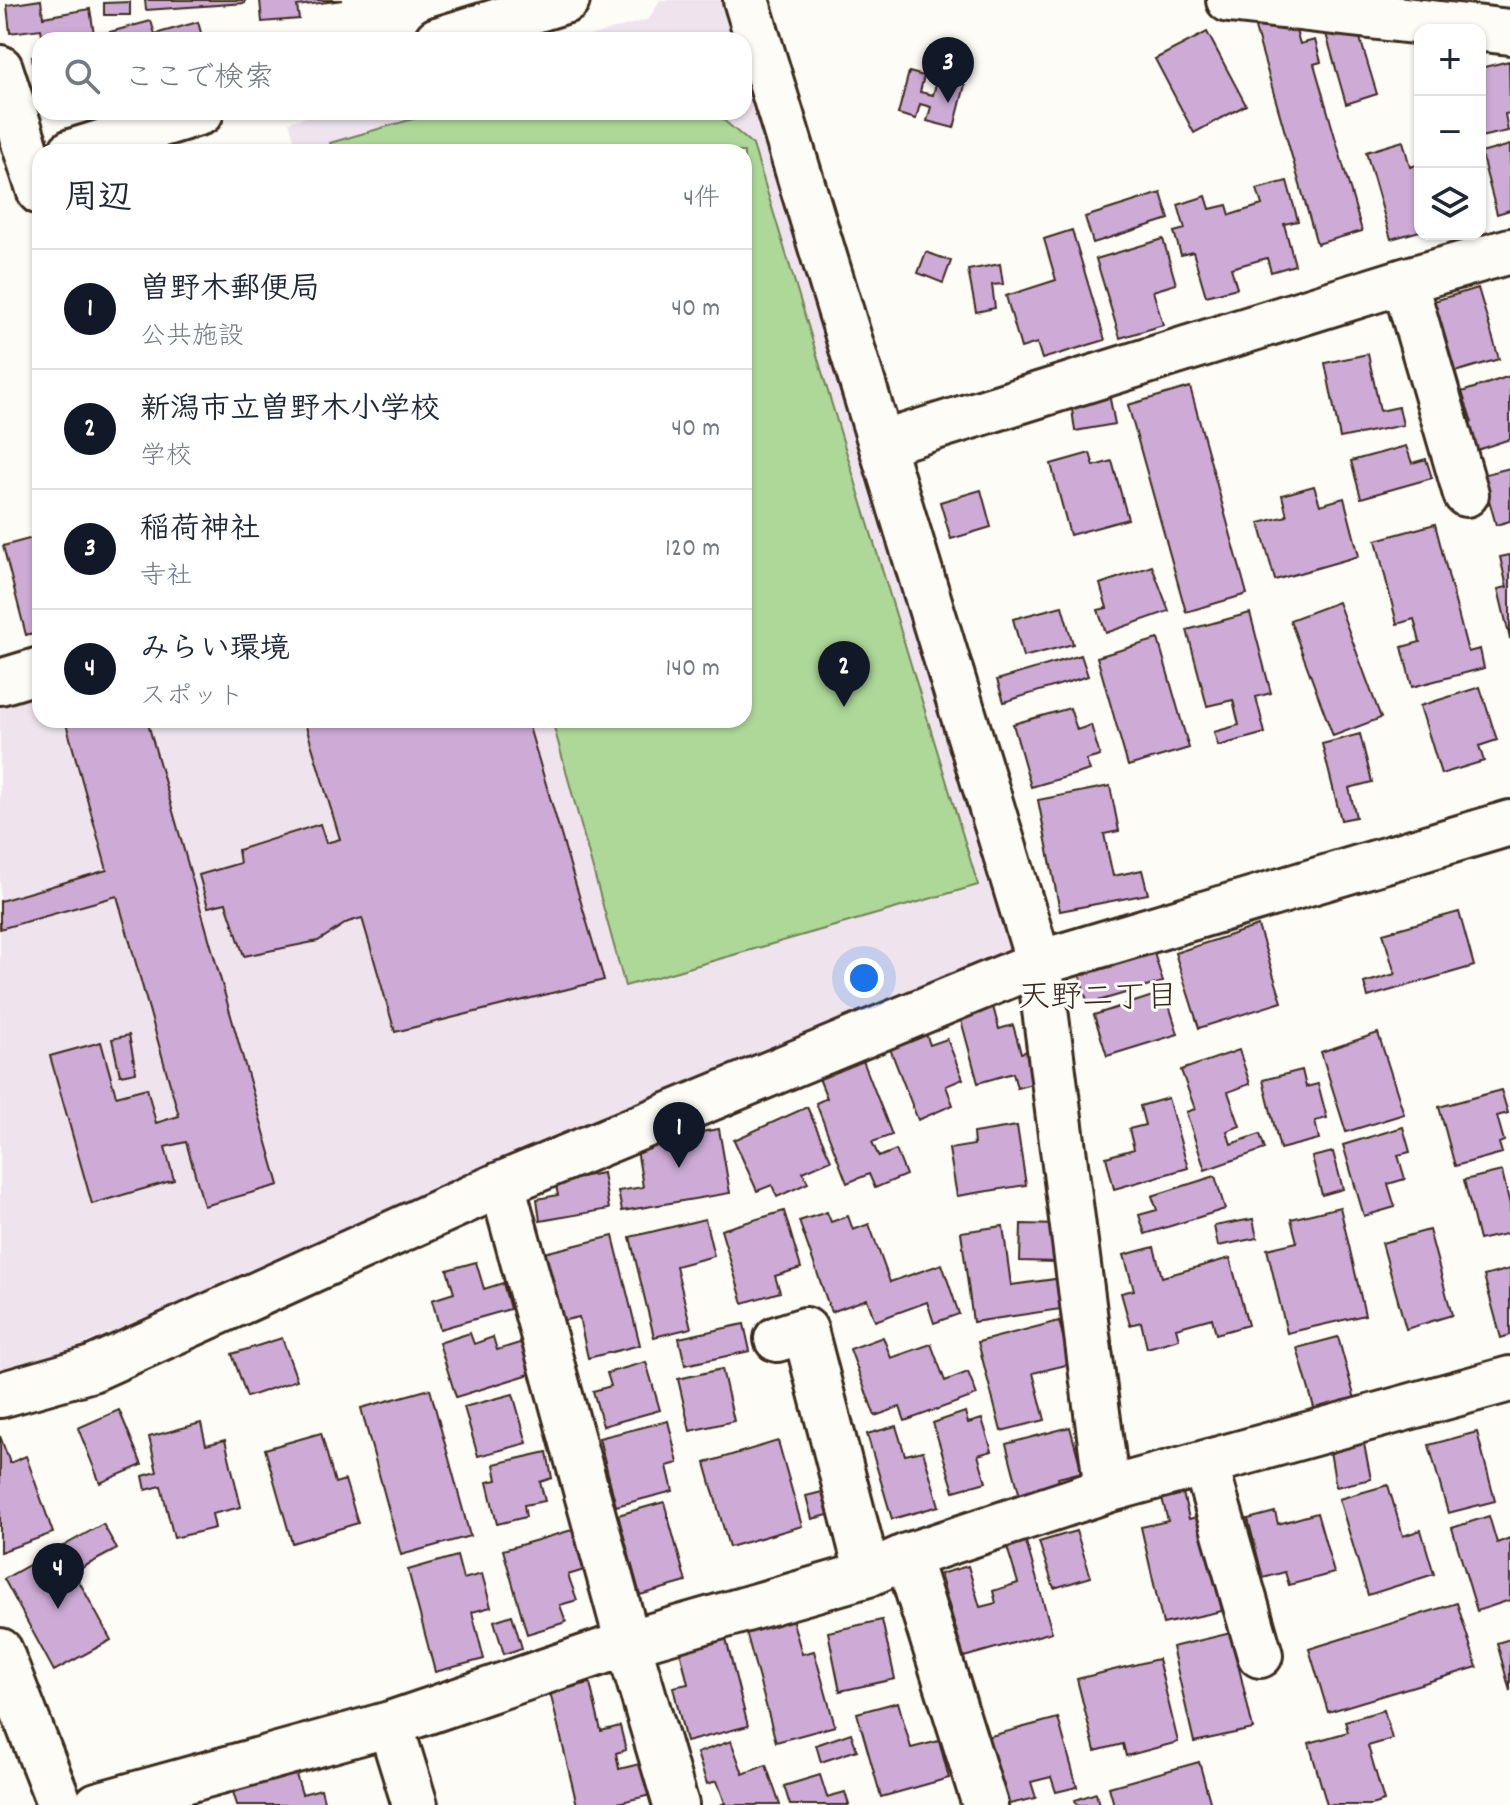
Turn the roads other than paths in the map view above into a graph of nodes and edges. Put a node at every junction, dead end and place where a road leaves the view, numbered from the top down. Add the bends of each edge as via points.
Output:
1 (567, 0) edge
2 (746, 0) edge
3 (1229, 0) edge
4 (463, 32) edge
5 (1510, 32) edge
6 (0, 68) edge
7 (178, 120) edge
8 (35, 144) edge
9 (110, 144) edge
10 (1510, 251) edge
11 (1404, 281) junction
12 (881, 444) junction
13 (1466, 494) dead end
14 (32, 672) edge
15 (0, 682) edge
16 (1510, 823) edge
17 (1039, 963) junction
18 (502, 1184) junction
19 (777, 1339) dead end
20 (1510, 1379) edge
21 (0, 1395) edge
22 (1205, 1463) junction
23 (1107, 1490) junction
24 (907, 1556) junction
25 (868, 1574) junction
26 (628, 1643) junction
27 (0, 1651) edge
28 (1260, 1655) dead end
29 (390, 1724) junction
30 (60, 1805) edge
31 (97, 1805) edge
32 (415, 1805) edge
33 (676, 1805) edge
34 (985, 1805) edge

1 - 4 street
2 - 12 street
3 - 5 street
6 - 8 street
7 - 9 street
10 - 11 street
11 - 12 street
11 - 13 street
12 - 17 street
14 - 15 street
16 - 17 street
17 - 18 street
17 - 23 street
18 - 21 street via 92,1369
18 - 26 street
19 - 25 street via 805,1330
20 - 22 street
22 - 23 street
22 - 28 street
23 - 24 street
24 - 25 street
24 - 34 street
25 - 26 street
26 - 29 street
26 - 33 street
27 - 30 street
29 - 31 street
29 - 32 street

